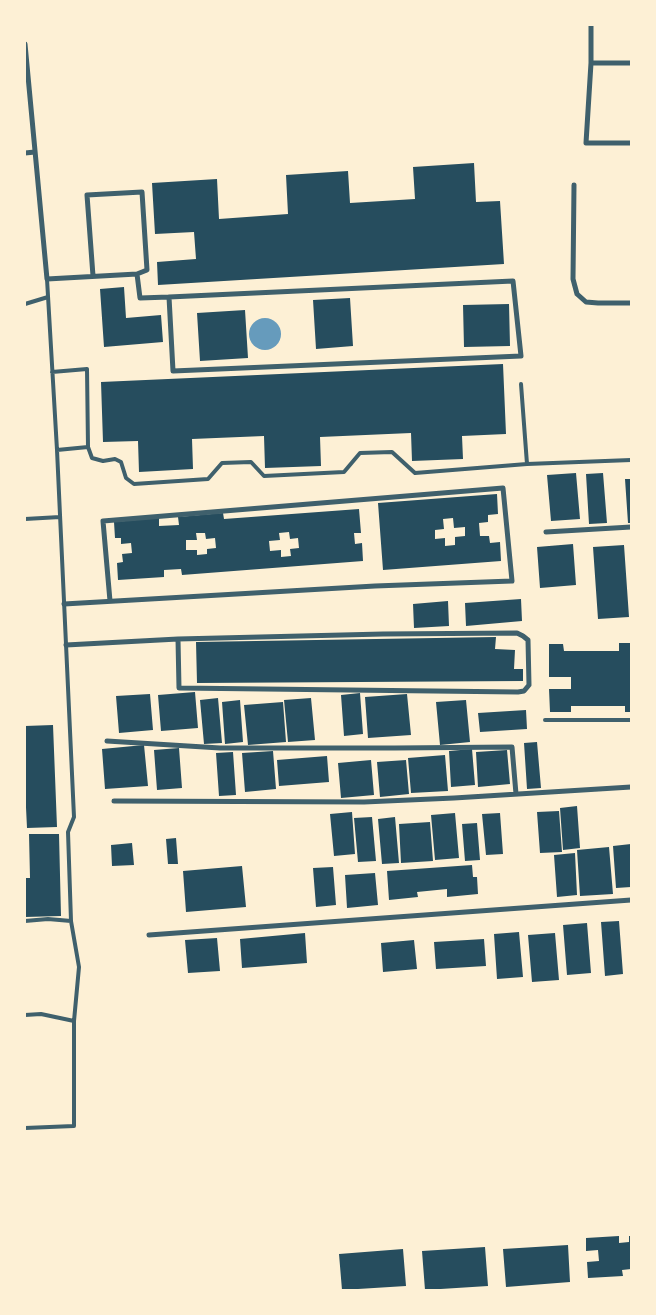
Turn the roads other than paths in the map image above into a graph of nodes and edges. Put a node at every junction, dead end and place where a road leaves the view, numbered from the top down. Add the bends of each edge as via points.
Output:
1 (591, 25) edge
2 (25, 44) edge
3 (591, 63) junction
4 (631, 63) edge
5 (631, 143) edge
6 (35, 152) junction
7 (25, 153) edge
8 (574, 185) dead end
9 (137, 274) junction
10 (94, 276) junction
11 (47, 279) junction
12 (48, 297) junction
13 (169, 297) junction
14 (631, 303) edge
15 (25, 304) edge
16 (52, 372) junction
17 (520, 384) dead end
18 (88, 447) junction
19 (56, 450) junction
20 (631, 460) edge
21 (527, 464) junction
22 (60, 518) junction
23 (25, 519) edge
24 (631, 527) edge
25 (546, 532) dead end
26 (110, 601) junction
27 (64, 604) junction
28 (178, 640) junction
29 (66, 645) junction
30 (545, 720) dead end
31 (631, 720) edge
32 (107, 741) dead end
33 (631, 787) edge
34 (516, 794) junction
35 (114, 801) dead end
36 (631, 900) edge
37 (25, 921) edge
38 (71, 921) junction
39 (149, 935) dead end
40 (25, 1015) edge
41 (74, 1021) junction
42 (25, 1128) edge

1 - 3 street
2 - 6 street
3 - 4 street
3 - 5 street via 586,142
6 - 7 street
6 - 11 street
8 - 14 street via 573,279 577,294 586,302
9 - 10 street
9 - 10 street via 146,270 142,192 87,195
9 - 13 street via 140,298
10 - 11 street
11 - 12 lane
12 - 15 lane
12 - 16 lane
13 - 13 street via 513,281 521,356 173,371
16 - 18 lane via 87,369
16 - 19 lane
17 - 21 lane
18 - 19 lane
18 - 21 lane via 92,458 121,462 126,478 134,484 208,479 222,463 251,462 264,476 344,472 360,453 392,452 415,473
19 - 22 lane
20 - 21 lane
22 - 23 lane
22 - 27 lane
24 - 25 street
26 - 26 street via 103,521 503,488 512,581
26 - 27 street
27 - 29 lane
28 - 28 street via 517,633 528,640 528,685 518,692 178,688
28 - 29 street
29 - 38 lane via 74,816 68,832
30 - 31 lane
32 - 34 street via 220,748 512,747
33 - 34 street
34 - 35 street via 364,802
36 - 39 street
37 - 38 lane
38 - 41 lane via 79,967
40 - 41 lane via 41,1014
41 - 42 lane via 74,1126

